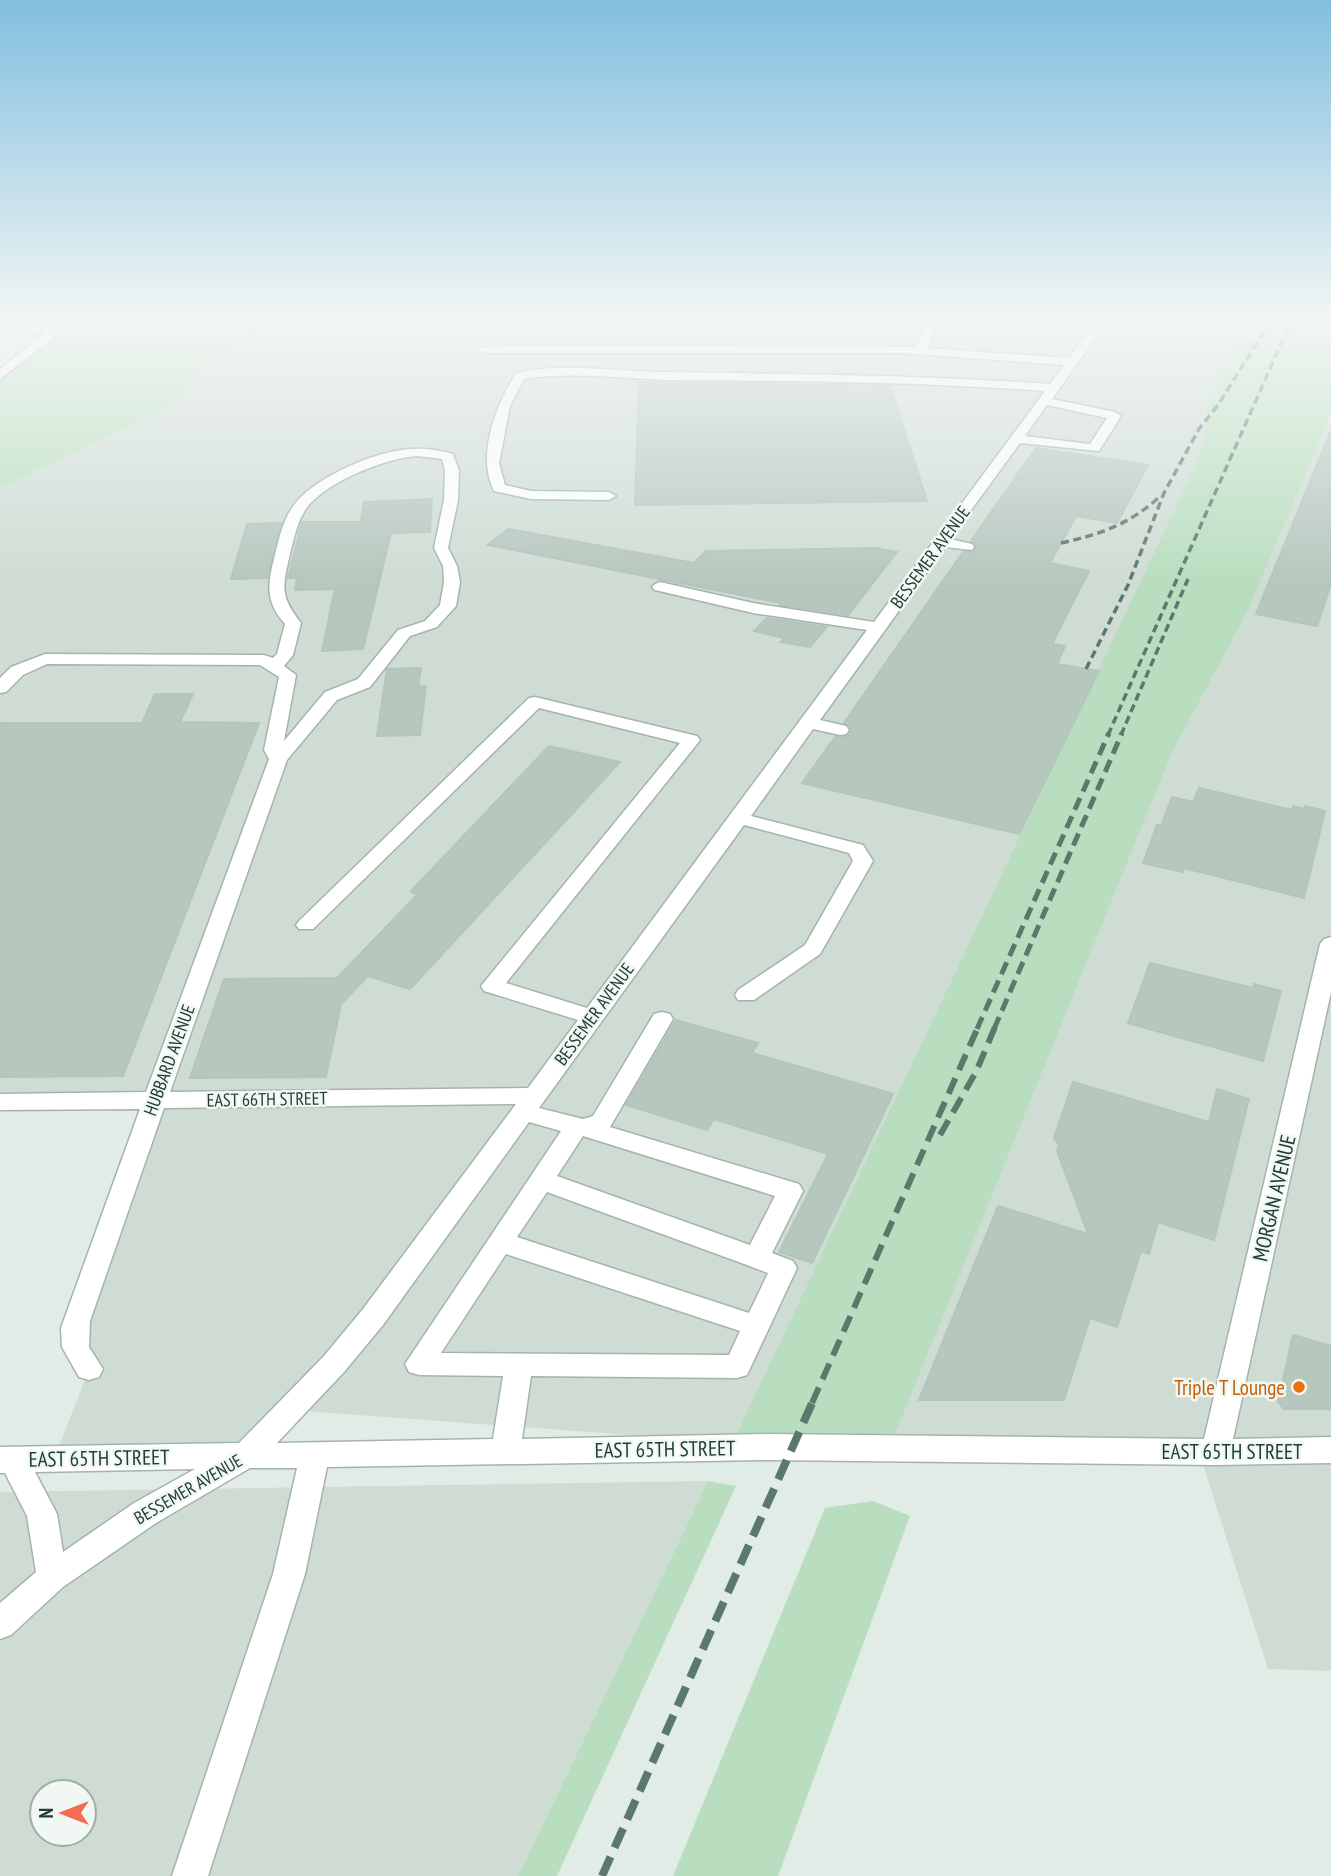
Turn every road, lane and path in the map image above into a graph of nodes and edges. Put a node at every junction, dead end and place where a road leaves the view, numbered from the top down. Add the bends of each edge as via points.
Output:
1 (504, 407) edge
2 (1037, 407) edge
3 (1099, 407) edge
4 (1016, 439) junction
5 (609, 496) dead end
6 (941, 542) junction
7 (967, 547) dead end
8 (660, 587) dead end
9 (878, 627) junction
10 (274, 667) junction
11 (0, 688) edge
12 (808, 723) junction
13 (840, 730) dead end
14 (275, 754) junction
15 (738, 818) junction
16 (306, 925) dead end
17 (1331, 944) edge
18 (746, 995) dead end
19 (592, 1017) junction
20 (662, 1018) dead end
21 (154, 1101) junction
22 (0, 1102) edge
23 (529, 1104) junction
24 (580, 1127) junction
25 (541, 1180) junction
26 (501, 1242) junction
27 (756, 1258) junction
28 (757, 1326) junction
29 (519, 1365) junction
30 (89, 1369) dead end
31 (1331, 1450) edge
32 (506, 1451) junction
33 (1216, 1452) junction
34 (315, 1454) junction
35 (247, 1455) junction
36 (6, 1460) edge
37 (52, 1577) junction
38 (0, 1624) edge
39 (190, 1876) edge

1 - 5 street via 492,463 499,488 531,495
2 - 4 street, BESSEMER AVENUE
3 - 4 street via 1115,416 1094,448
4 - 6 street, BESSEMER AVENUE
6 - 7 street
6 - 9 street, BESSEMER AVENUE
8 - 9 street via 753,608
9 - 12 street, BESSEMER AVENUE
10 - 11 street via 264,660 45,659 17,671
10 - 14 street via 288,675
10 - 14 street via 285,655 293,624 281,611 275,594 281,558 298,508 321,489 377,460 401,453 448,457 451,500 441,548 452,582 447,606 431,624 404,633 364,683 331,696
12 - 13 street
12 - 15 street, BESSEMER AVENUE
14 - 21 street, HUBBARD AVENUE
15 - 18 street via 856,849 863,861 813,949
15 - 19 street, BESSEMER AVENUE
16 - 19 street via 535,702 691,740 492,986
17 - 33 street, MORGAN AVENUE
19 - 23 street, BESSEMER AVENUE
20 - 24 street via 601,1122
21 - 22 street, EAST 66TH STREET
21 - 23 street, EAST 66TH STREET
21 - 30 street, HUBBARD AVENUE via 72,1336 76,1353
23 - 24 street, EAST 66TH STREET
23 - 35 street, BESSEMER AVENUE via 373,1317
24 - 25 street
24 - 27 street, EAST 66TH STREET via 790,1191
25 - 26 street
25 - 27 street
26 - 28 street
26 - 29 street via 419,1364
27 - 28 street via 784,1268
28 - 29 street via 737,1367
29 - 32 street
31 - 33 street, EAST 65TH STREET
32 - 33 street, EAST 65TH STREET via 769,1447
32 - 34 street, EAST 65TH STREET
34 - 35 street, EAST 65TH STREET
34 - 39 street via 289,1574
35 - 36 street, EAST 65TH STREET
35 - 37 street, BESSEMER AVENUE via 145,1513
36 - 37 street via 42,1514
37 - 38 street, BESSEMER AVENUE

